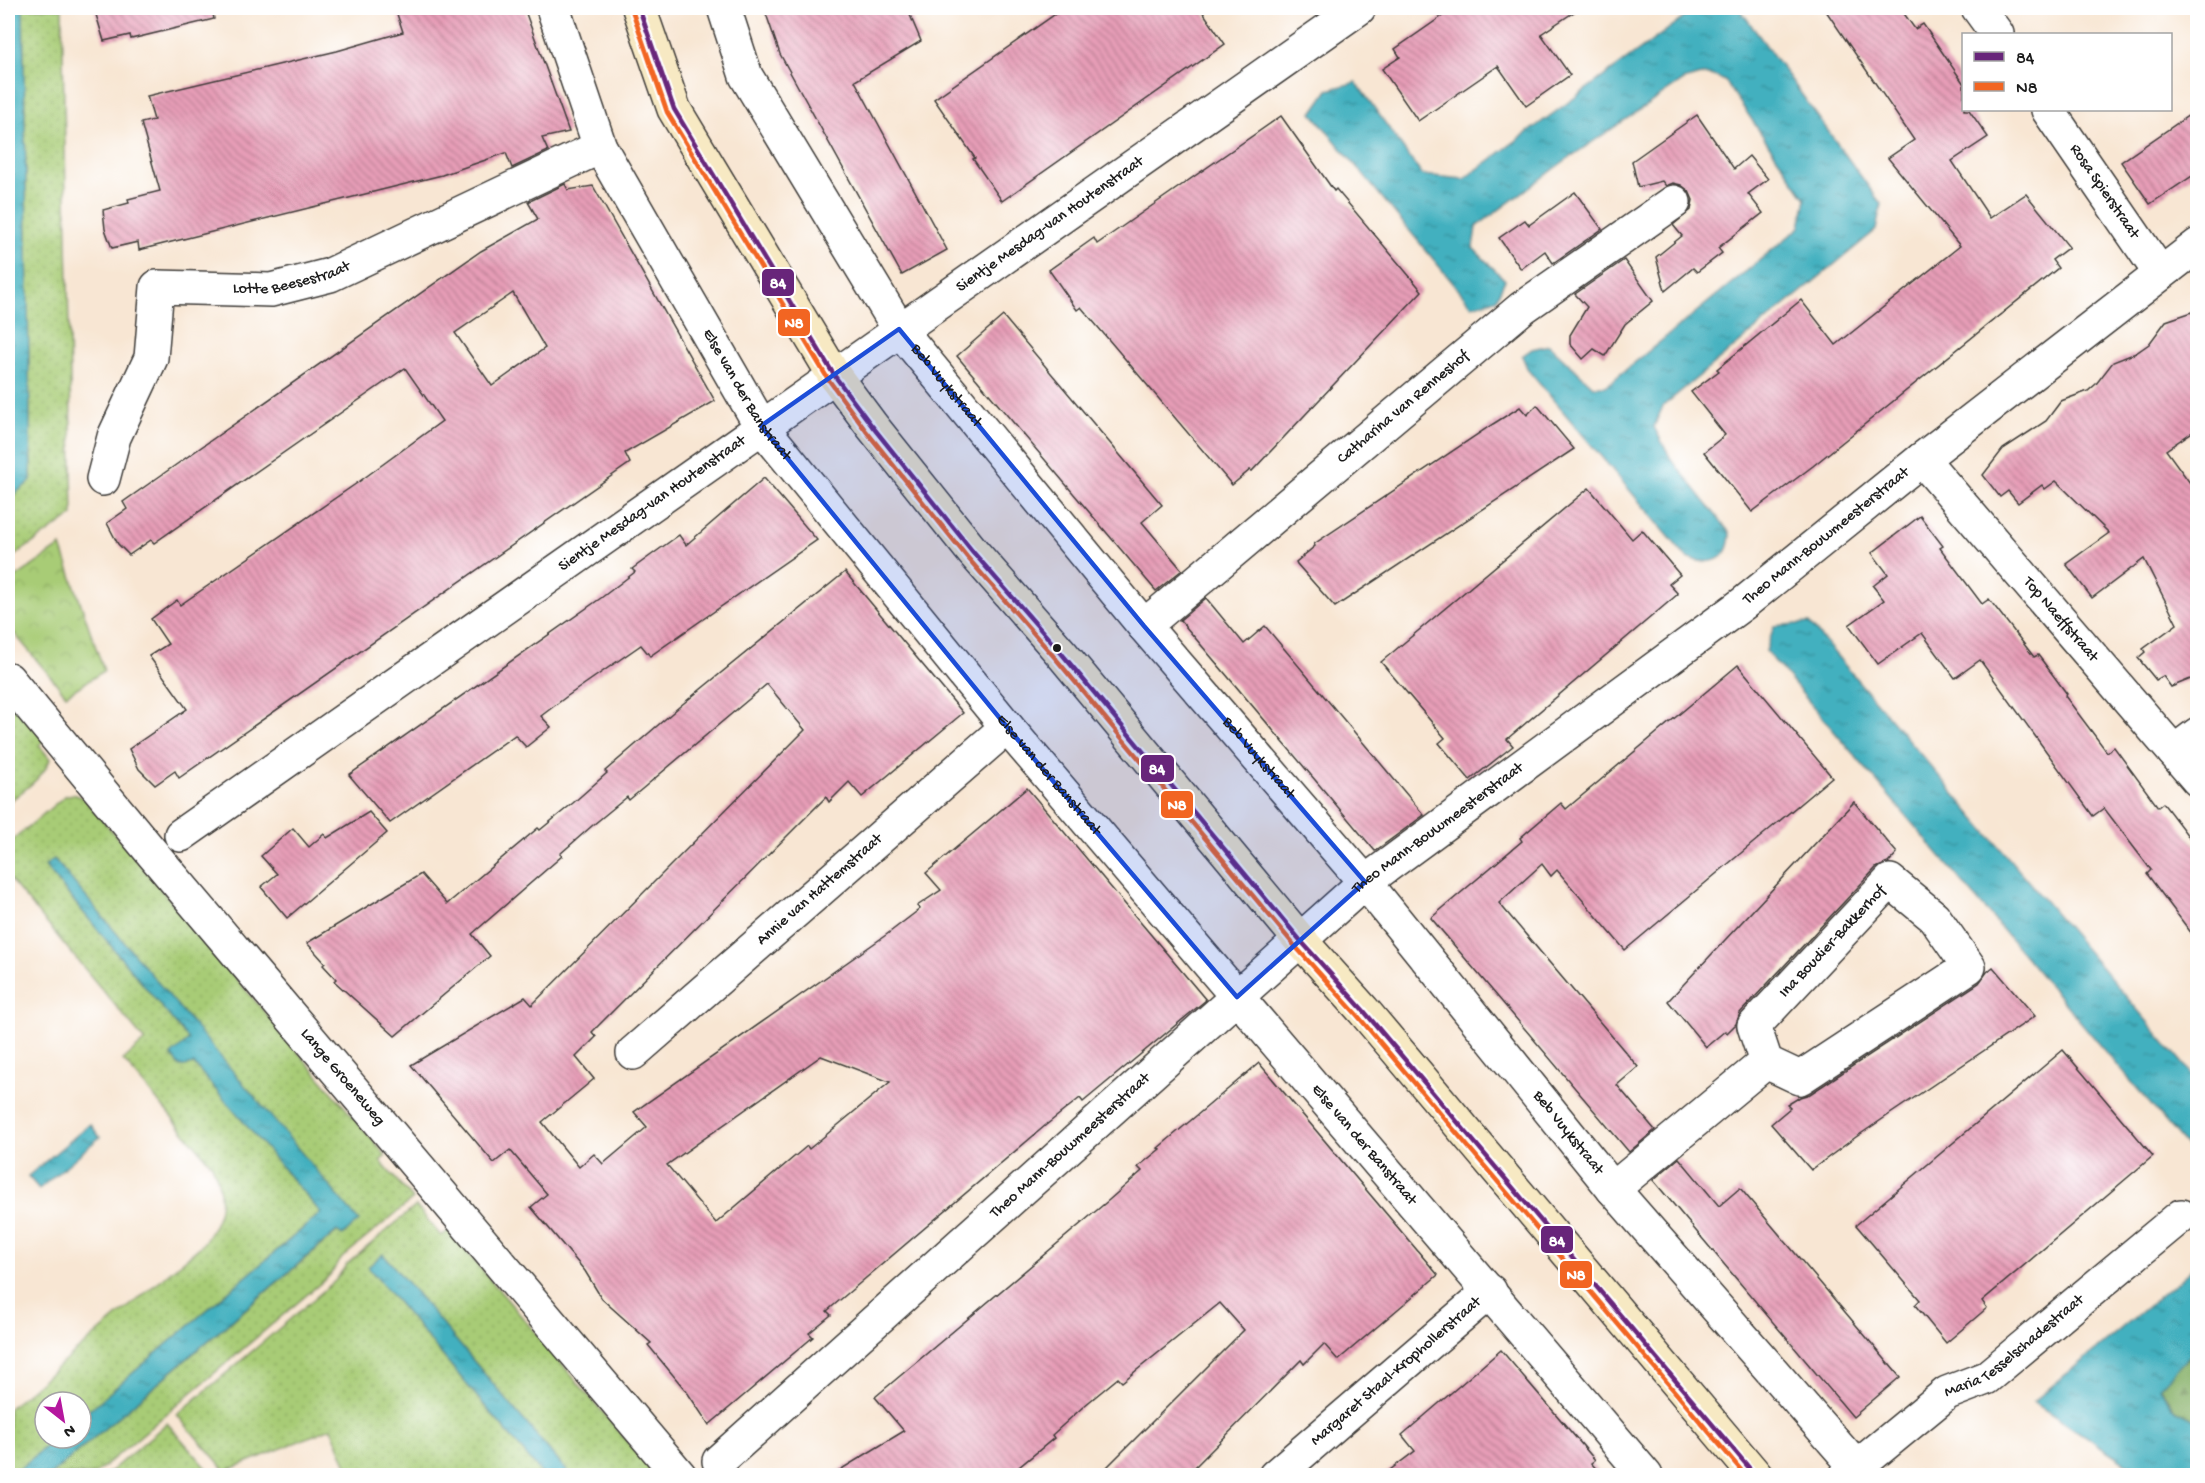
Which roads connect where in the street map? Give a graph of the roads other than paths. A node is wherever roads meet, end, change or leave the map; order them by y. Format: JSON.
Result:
{"nodes":[{"id":1,"x":553,"y":8,"type":"edge"},
{"id":2,"x":639,"y":8,"type":"edge"},
{"id":3,"x":724,"y":8,"type":"edge"},
{"id":4,"x":1359,"y":8,"type":"edge"},
{"id":5,"x":1978,"y":8,"type":"edge"},
{"id":6,"x":1996,"y":33,"type":"edge"},
{"id":7,"x":2049,"y":111,"type":"edge"},
{"id":8,"x":600,"y":147,"type":"junction"},
{"id":9,"x":1674,"y":202,"type":"dead end"},
{"id":10,"x":2198,"y":245,"type":"edge"},
{"id":11,"x":2160,"y":273,"type":"junction"},
{"id":12,"x":899,"y":329,"type":"junction"},
{"id":13,"x":834,"y":375,"type":"junction"},
{"id":14,"x":761,"y":426,"type":"junction"},
{"id":15,"x":1922,"y":459,"type":"junction"},
{"id":16,"x":103,"y":479,"type":"dead end"},
{"id":17,"x":1144,"y":626,"type":"junction"},
{"id":18,"x":8,"y":679,"type":"edge"},
{"id":19,"x":1007,"y":727,"type":"junction"},
{"id":20,"x":2186,"y":743,"type":"edge"},
{"id":21,"x":2198,"y":780,"type":"edge"},
{"id":22,"x":181,"y":835,"type":"dead end"},
{"id":23,"x":1365,"y":882,"type":"junction"},
{"id":24,"x":1300,"y":940,"type":"junction"},
{"id":25,"x":1237,"y":997,"type":"junction"},
{"id":26,"x":633,"y":1053,"type":"dead end"},
{"id":27,"x":1766,"y":1062,"type":"junction"},
{"id":28,"x":1613,"y":1189,"type":"junction"},
{"id":29,"x":2181,"y":1216,"type":"dead end"},
{"id":30,"x":1490,"y":1291,"type":"junction"},
{"id":31,"x":719,"y":1461,"type":"dead end"},
{"id":32,"x":1851,"y":1471,"type":"edge"},
{"id":33,"x":680,"y":1476,"type":"edge"},
{"id":34,"x":1275,"y":1476,"type":"edge"},
{"id":35,"x":1646,"y":1476,"type":"edge"},
{"id":36,"x":1756,"y":1476,"type":"edge"}],
"edges":[{"from":1,"to":8,"type":"street","name":"Else van der Banstraat"},
{"from":2,"to":13,"type":"street"},
{"from":3,"to":12,"type":"street","name":"Beb Vuykstraat"},
{"from":4,"to":12,"type":"street","name":"Sientje Mesdag-van Houtenstraat"},
{"from":5,"to":6,"type":"street"},
{"from":7,"to":11,"type":"street","name":"Rosa Spierstraat"},
{"from":8,"to":14,"type":"street","name":"Else van der Banstraat"},
{"from":8,"to":16,"type":"street","name":"Lotte Beesestraat"},
{"from":9,"to":17,"type":"street","name":"Catharina van Renneshof"},
{"from":10,"to":11,"type":"street","name":"Theo Mann-Bouwmeesterstraat"},
{"from":11,"to":15,"type":"street","name":"Theo Mann-Bouwmeesterstraat"},
{"from":12,"to":13,"type":"street","name":"Sientje Mesdag-van Houtenstraat"},
{"from":12,"to":17,"type":"street","name":"Beb Vuykstraat"},
{"from":13,"to":14,"type":"street","name":"Sientje Mesdag-van Houtenstraat"},
{"from":13,"to":24,"type":"street"},
{"from":14,"to":19,"type":"street","name":"Else van der Banstraat"},
{"from":14,"to":22,"type":"street","name":"Sientje Mesdag-van Houtenstraat"},
{"from":15,"to":20,"type":"street","name":"Top Naeffstraat"},
{"from":15,"to":23,"type":"street","name":"Theo Mann-Bouwmeesterstraat"},
{"from":17,"to":23,"type":"street","name":"Beb Vuykstraat"},
{"from":18,"to":33,"type":"street","name":"Lange Groeneweg"},
{"from":19,"to":25,"type":"street","name":"Else van der Banstraat"},
{"from":19,"to":26,"type":"street","name":"Annie van Hattemstraat"},
{"from":20,"to":21,"type":"street","name":"Top Naeffstraat"},
{"from":23,"to":24,"type":"street","name":"Theo Mann-Bouwmeesterstraat"},
{"from":23,"to":28,"type":"street","name":"Beb Vuykstraat"},
{"from":24,"to":25,"type":"street","name":"Theo Mann-Bouwmeesterstraat"},
{"from":24,"to":36,"type":"street"},
{"from":25,"to":30,"type":"street","name":"Else van der Banstraat"},
{"from":25,"to":31,"type":"street","name":"Theo Mann-Bouwmeesterstraat"},
{"from":27,"to":27,"type":"street","name":"Ina Boudier-Bakkerhof"},
{"from":27,"to":28,"type":"street"},
{"from":28,"to":32,"type":"street","name":"Beb Vuykstraat"},
{"from":29,"to":32,"type":"street","name":"Maria Tesselschadestraat"},
{"from":30,"to":34,"type":"street","name":"Margaret Staal-Krophollerstraat"},
{"from":30,"to":35,"type":"street","name":"Else van der Banstraat"}]}
